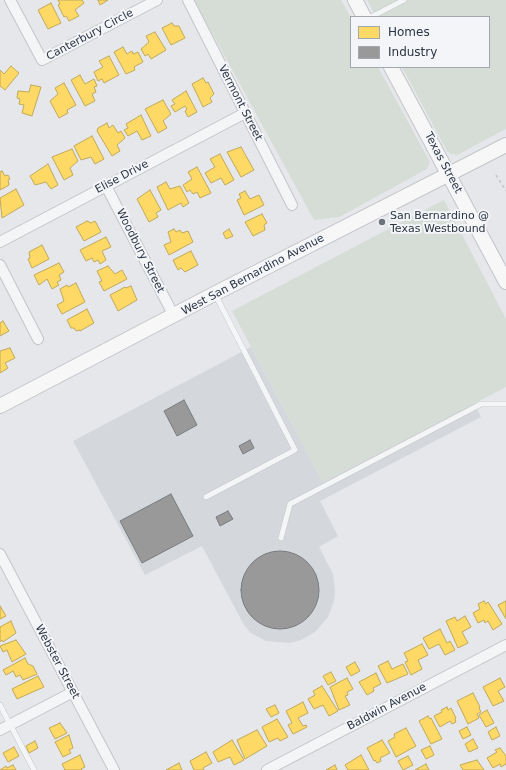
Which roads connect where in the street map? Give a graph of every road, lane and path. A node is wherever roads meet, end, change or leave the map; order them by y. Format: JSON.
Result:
{"nodes":[{"id":1,"x":10,"y":0,"type":"edge"},
{"id":2,"x":157,"y":0,"type":"edge"},
{"id":3,"x":188,"y":0,"type":"edge"},
{"id":4,"x":355,"y":0,"type":"edge"},
{"id":5,"x":404,"y":0,"type":"edge"},
{"id":6,"x":363,"y":16,"type":"edge"},
{"id":7,"x":373,"y":16,"type":"edge"},
{"id":8,"x":392,"y":68,"type":"edge"},
{"id":9,"x":245,"y":113,"type":"junction"},
{"id":10,"x":506,"y":145,"type":"edge"},
{"id":11,"x":450,"y":174,"type":"junction"},
{"id":12,"x":496,"y":174,"type":"dead end"},
{"id":13,"x":106,"y":186,"type":"junction"},
{"id":14,"x":506,"y":191,"type":"edge"},
{"id":15,"x":292,"y":205,"type":"dead end"},
{"id":16,"x":0,"y":242,"type":"edge"},
{"id":17,"x":0,"y":265,"type":"edge"},
{"id":18,"x":506,"y":282,"type":"edge"},
{"id":19,"x":214,"y":294,"type":"junction"},
{"id":20,"x":174,"y":316,"type":"junction"},
{"id":21,"x":38,"y":339,"type":"dead end"},
{"id":22,"x":506,"y":404,"type":"edge"},
{"id":23,"x":0,"y":406,"type":"edge"},
{"id":24,"x":206,"y":497,"type":"dead end"},
{"id":25,"x":281,"y":538,"type":"dead end"},
{"id":26,"x":0,"y":554,"type":"edge"},
{"id":27,"x":506,"y":645,"type":"edge"},
{"id":28,"x":73,"y":692,"type":"junction"},
{"id":29,"x":0,"y":705,"type":"edge"},
{"id":30,"x":11,"y":725,"type":"junction"},
{"id":31,"x":0,"y":730,"type":"edge"},
{"id":32,"x":34,"y":770,"type":"edge"},
{"id":33,"x":114,"y":770,"type":"edge"},
{"id":34,"x":267,"y":770,"type":"edge"}],
"edges":[{"from":1,"to":2,"type":"street","name":"Canterbury Circle"},
{"from":3,"to":9,"type":"street","name":"Vermont Street"},
{"from":4,"to":6,"type":"main road"},
{"from":5,"to":7,"type":"lane"},
{"from":8,"to":11,"type":"main road","name":"Texas Street"},
{"from":9,"to":13,"type":"street","name":"Elise Drive"},
{"from":9,"to":15,"type":"street","name":"Vermont Street"},
{"from":10,"to":11,"type":"main road","name":"West San Bernardino Avenue"},
{"from":11,"to":18,"type":"main road","name":"Texas Street"},
{"from":11,"to":19,"type":"main road","name":"West San Bernardino Avenue"},
{"from":12,"to":14,"type":"path"},
{"from":13,"to":16,"type":"street","name":"Elise Drive"},
{"from":13,"to":20,"type":"street","name":"Woodbury Street"},
{"from":17,"to":21,"type":"street"},
{"from":19,"to":20,"type":"main road","name":"West San Bernardino Avenue"},
{"from":19,"to":24,"type":"lane"},
{"from":20,"to":23,"type":"main road","name":"West San Bernardino Avenue"},
{"from":22,"to":25,"type":"lane"},
{"from":26,"to":28,"type":"street","name":"Webster Street"},
{"from":27,"to":34,"type":"street","name":"Baldwin Avenue"},
{"from":28,"to":30,"type":"street"},
{"from":28,"to":33,"type":"street","name":"Webster Street"},
{"from":29,"to":30,"type":"lane"},
{"from":30,"to":31,"type":"street"},
{"from":30,"to":32,"type":"lane"}]}
